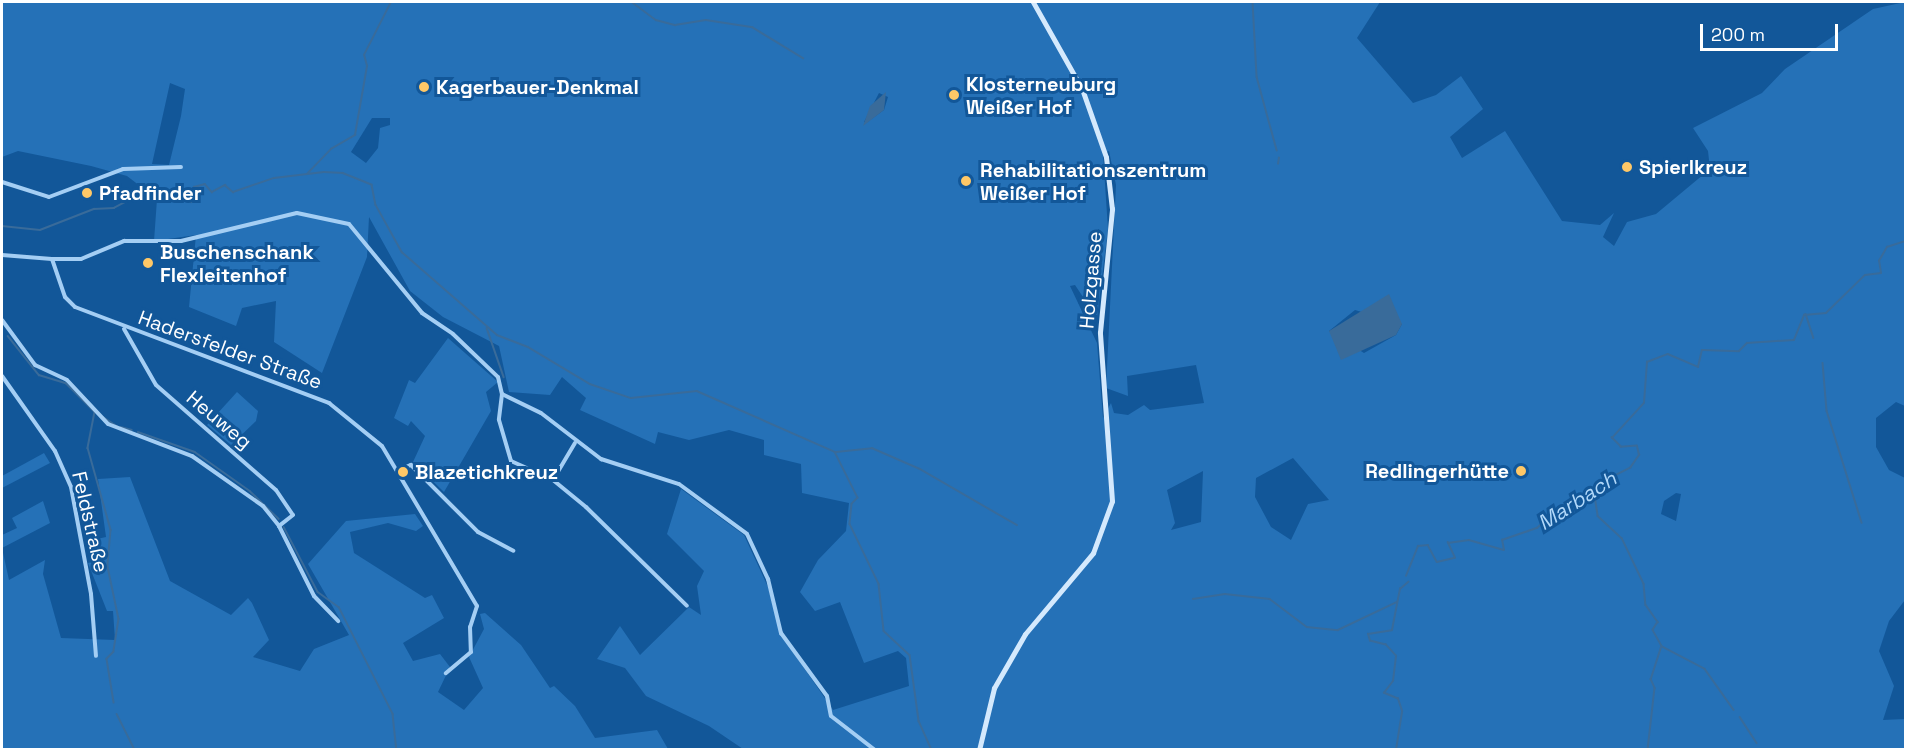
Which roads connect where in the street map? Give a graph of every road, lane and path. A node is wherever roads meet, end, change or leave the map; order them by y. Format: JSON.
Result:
{"nodes":[{"id":1,"x":1033,"y":2,"type":"edge"},
{"id":2,"x":181,"y":166,"type":"dead end"},
{"id":3,"x":2,"y":182,"type":"edge"},
{"id":4,"x":2,"y":255,"type":"edge"},
{"id":5,"x":52,"y":259,"type":"junction"},
{"id":6,"x":2,"y":320,"type":"edge"},
{"id":7,"x":124,"y":328,"type":"junction"},
{"id":8,"x":2,"y":376,"type":"edge"},
{"id":9,"x":502,"y":394,"type":"junction"},
{"id":10,"x":575,"y":443,"type":"junction"},
{"id":11,"x":399,"y":470,"type":"junction"},
{"id":12,"x":553,"y":480,"type":"junction"},
{"id":13,"x":279,"y":526,"type":"junction"},
{"id":14,"x":513,"y":551,"type":"dead end"},
{"id":15,"x":687,"y":606,"type":"dead end"},
{"id":16,"x":338,"y":621,"type":"dead end"},
{"id":17,"x":96,"y":656,"type":"dead end"},
{"id":18,"x":446,"y":673,"type":"dead end"},
{"id":19,"x":875,"y":750,"type":"edge"},
{"id":20,"x":979,"y":750,"type":"edge"}],
"edges":[{"from":1,"to":20,"type":"street","name":"Holzgasse"},
{"from":2,"to":3,"type":"street"},
{"from":4,"to":5,"type":"street"},
{"from":5,"to":7,"type":"street","name":"Hadersfelder Straße"},
{"from":5,"to":9,"type":"street"},
{"from":6,"to":13,"type":"street"},
{"from":7,"to":11,"type":"street","name":"Hadersfelder Straße"},
{"from":7,"to":13,"type":"street","name":"Heuweg"},
{"from":8,"to":17,"type":"street","name":"Feldstraße"},
{"from":9,"to":10,"type":"street"},
{"from":9,"to":12,"type":"street"},
{"from":10,"to":12,"type":"street"},
{"from":10,"to":19,"type":"street"},
{"from":11,"to":14,"type":"street"},
{"from":11,"to":18,"type":"street","name":"Hadersfelder Straße"},
{"from":12,"to":15,"type":"street"},
{"from":13,"to":16,"type":"street"}]}
